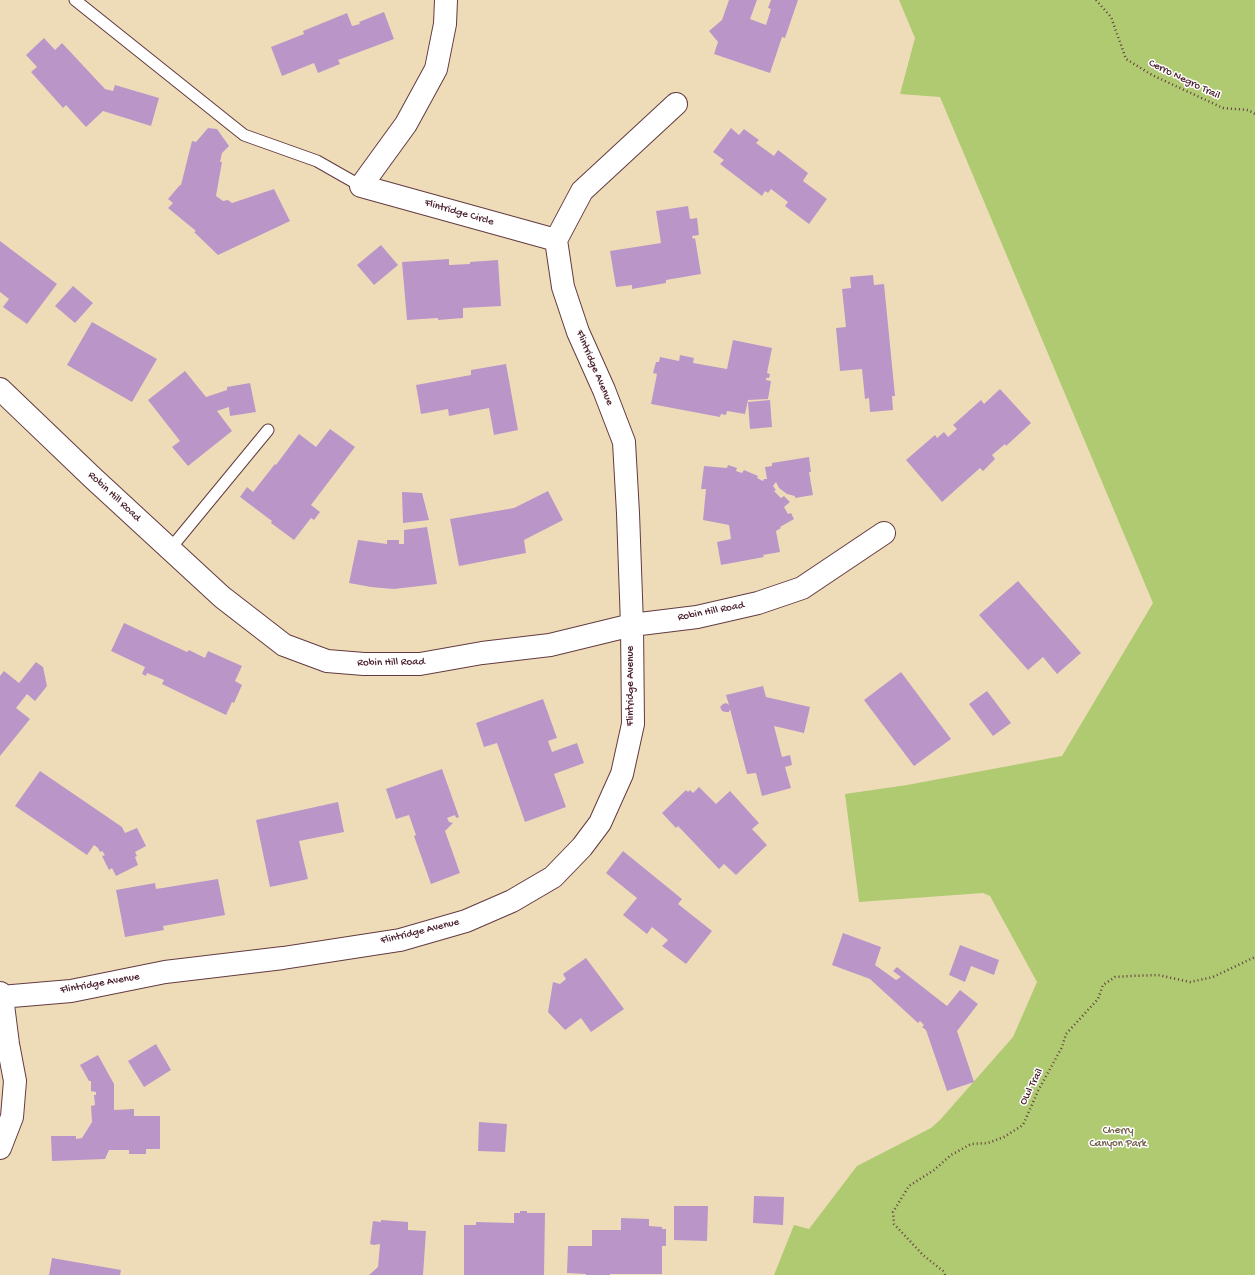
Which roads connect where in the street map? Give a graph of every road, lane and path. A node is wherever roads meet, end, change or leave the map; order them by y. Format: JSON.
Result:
{"nodes":[{"id":1,"x":75,"y":0,"type":"edge"},
{"id":2,"x":446,"y":0,"type":"edge"},
{"id":3,"x":1096,"y":0,"type":"edge"},
{"id":4,"x":676,"y":104,"type":"dead end"},
{"id":5,"x":1255,"y":114,"type":"edge"},
{"id":6,"x":361,"y":186,"type":"junction"},
{"id":7,"x":556,"y":240,"type":"junction"},
{"id":8,"x":0,"y":389,"type":"edge"},
{"id":9,"x":268,"y":430,"type":"dead end"},
{"id":10,"x":884,"y":533,"type":"dead end"},
{"id":11,"x":170,"y":549,"type":"junction"},
{"id":12,"x":632,"y":625,"type":"junction"},
{"id":13,"x":1255,"y":957,"type":"edge"},
{"id":14,"x":1,"y":996,"type":"edge"},
{"id":15,"x":0,"y":1148,"type":"edge"},
{"id":16,"x":945,"y":1275,"type":"edge"}],
"edges":[{"from":1,"to":6,"type":"lane"},
{"from":2,"to":6,"type":"street"},
{"from":3,"to":5,"type":"path","name":"Cerro Negro Trail"},
{"from":4,"to":7,"type":"street"},
{"from":6,"to":7,"type":"street","name":"Flintridge Circle"},
{"from":7,"to":12,"type":"street","name":"Flintridge Avenue"},
{"from":8,"to":11,"type":"street","name":"Robin Hill Road"},
{"from":9,"to":11,"type":"lane"},
{"from":10,"to":12,"type":"street","name":"Robin Hill Road"},
{"from":11,"to":12,"type":"street","name":"Robin Hill Road"},
{"from":12,"to":14,"type":"street","name":"Flintridge Avenue"},
{"from":13,"to":16,"type":"path","name":"Owl Trail"},
{"from":14,"to":15,"type":"street"}]}
